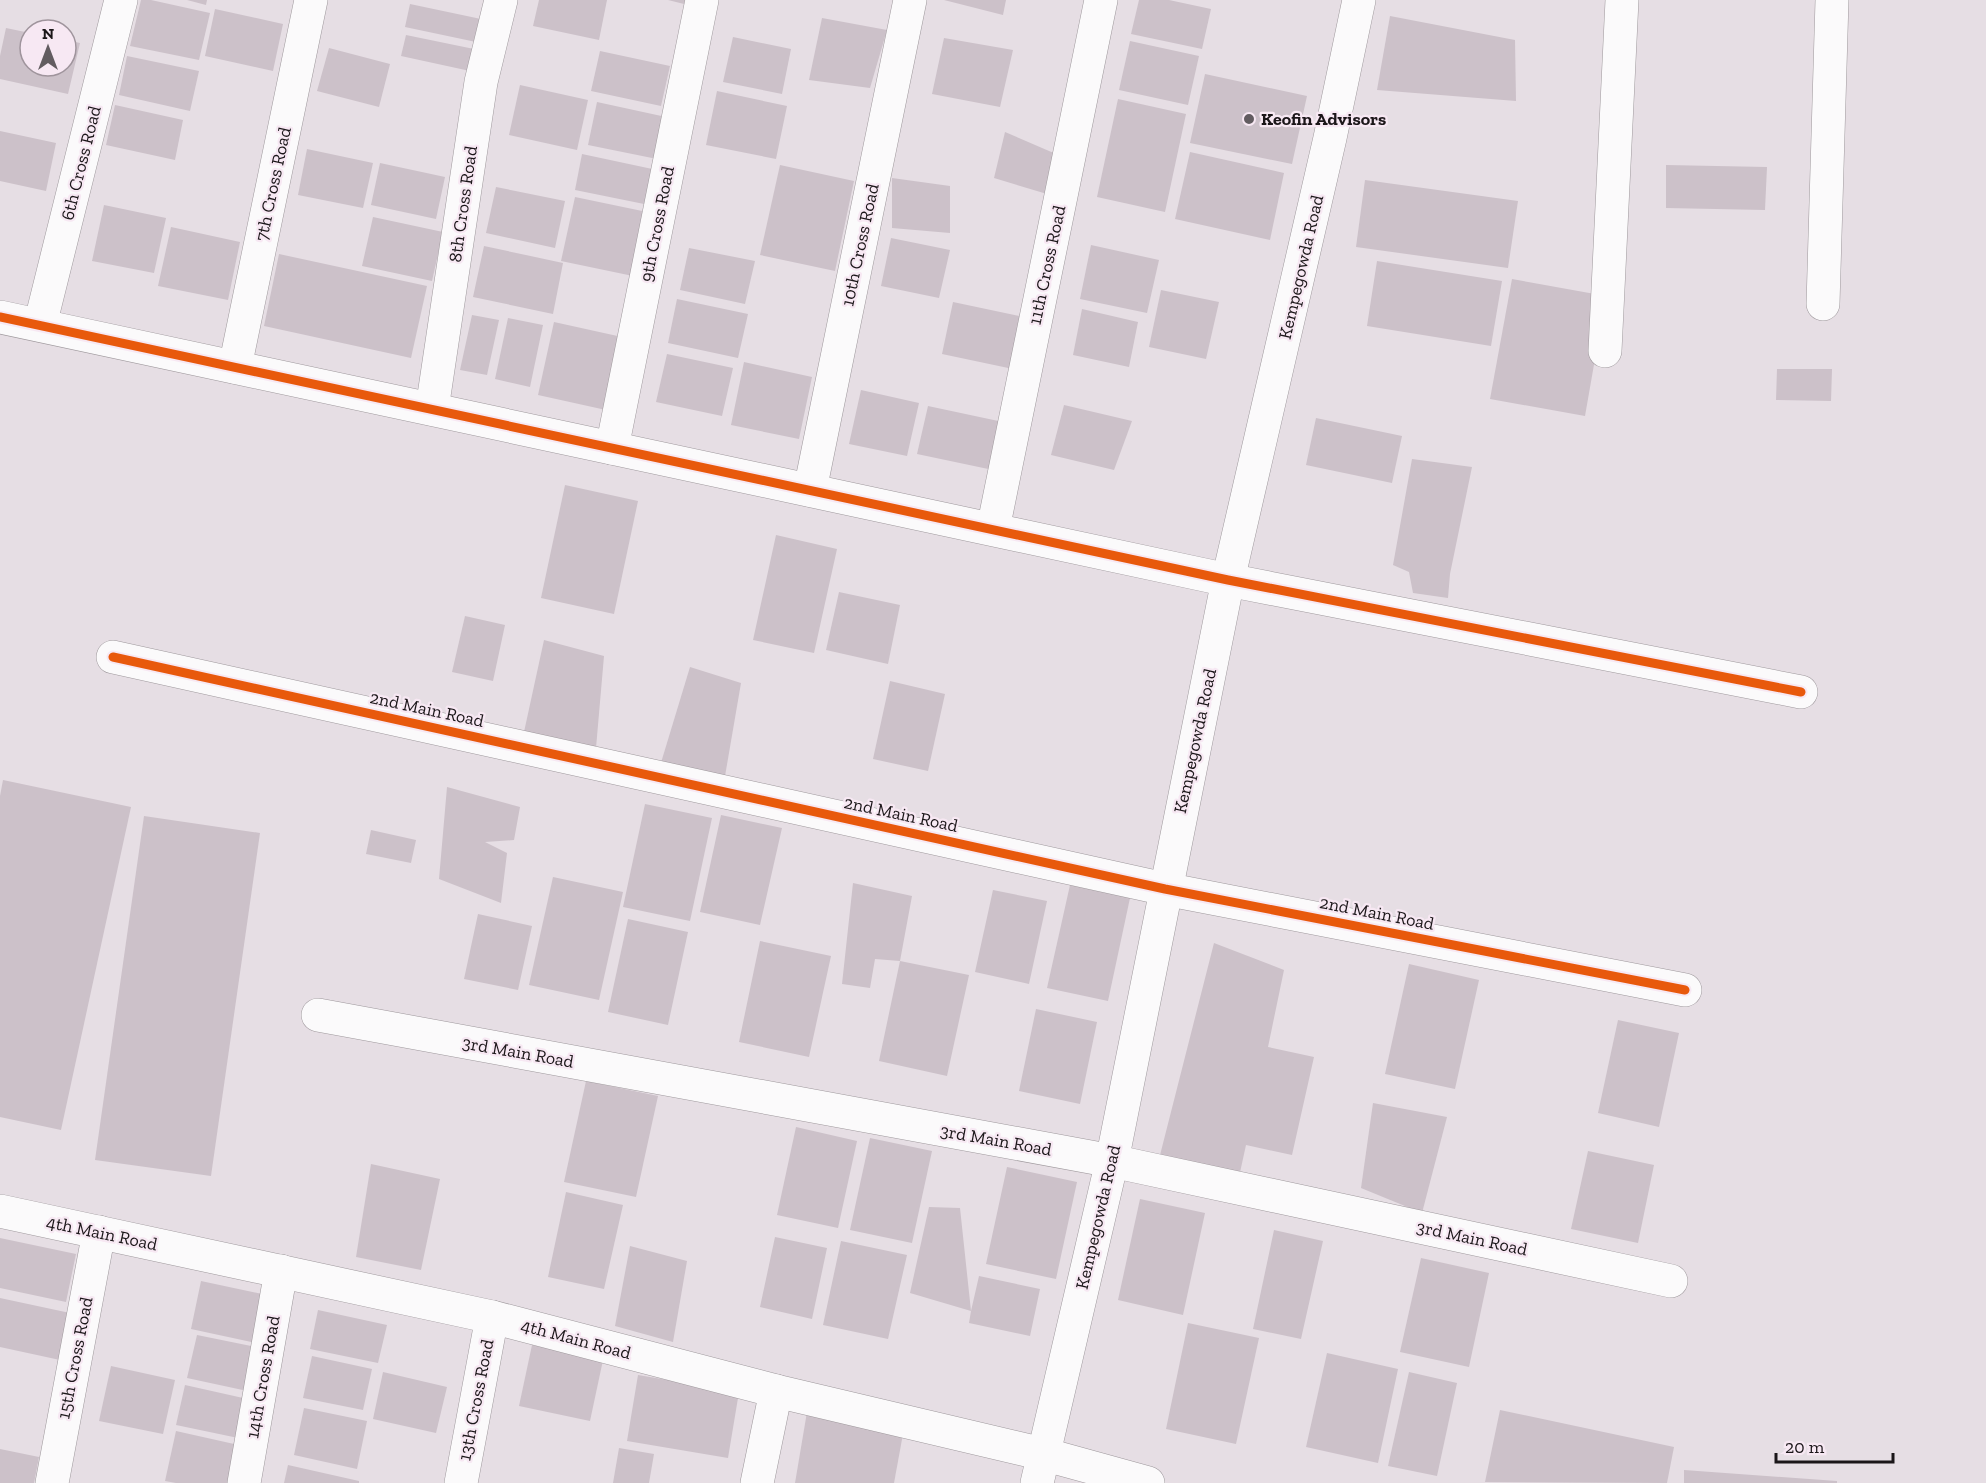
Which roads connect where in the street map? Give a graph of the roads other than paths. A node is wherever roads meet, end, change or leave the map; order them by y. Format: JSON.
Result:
{"nodes":[{"id":1,"x":121,"y":0,"type":"edge"},
{"id":2,"x":311,"y":0,"type":"edge"},
{"id":3,"x":501,"y":0,"type":"edge"},
{"id":4,"x":702,"y":0,"type":"edge"},
{"id":5,"x":910,"y":0,"type":"edge"},
{"id":6,"x":1101,"y":0,"type":"edge"},
{"id":7,"x":1359,"y":0,"type":"edge"},
{"id":8,"x":1622,"y":0,"type":"edge"},
{"id":9,"x":1832,"y":0,"type":"edge"},
{"id":10,"x":1823,"y":304,"type":"dead end"},
{"id":11,"x":0,"y":317,"type":"edge"},
{"id":12,"x":40,"y":326,"type":"junction"},
{"id":13,"x":1605,"y":351,"type":"dead end"},
{"id":14,"x":235,"y":367,"type":"junction"},
{"id":15,"x":432,"y":409,"type":"junction"},
{"id":16,"x":612,"y":448,"type":"junction"},
{"id":17,"x":810,"y":490,"type":"junction"},
{"id":18,"x":993,"y":530,"type":"junction"},
{"id":19,"x":1228,"y":580,"type":"junction"},
{"id":20,"x":113,"y":657,"type":"dead end"},
{"id":21,"x":1801,"y":692,"type":"dead end"},
{"id":22,"x":1165,"y":889,"type":"junction"},
{"id":23,"x":1685,"y":990,"type":"dead end"},
{"id":24,"x":318,"y":1015,"type":"dead end"},
{"id":25,"x":1112,"y":1161,"type":"junction"},
{"id":26,"x":0,"y":1211,"type":"edge"},
{"id":27,"x":99,"y":1232,"type":"junction"},
{"id":28,"x":281,"y":1271,"type":"junction"},
{"id":29,"x":1671,"y":1281,"type":"dead end"},
{"id":30,"x":492,"y":1317,"type":"junction"},
{"id":31,"x":776,"y":1391,"type":"junction"},
{"id":32,"x":1040,"y":1469,"type":"edge"},
{"id":33,"x":52,"y":1483,"type":"edge"},
{"id":34,"x":244,"y":1483,"type":"edge"},
{"id":35,"x":461,"y":1483,"type":"edge"},
{"id":36,"x":757,"y":1483,"type":"edge"},
{"id":37,"x":1148,"y":1483,"type":"edge"}],
"edges":[{"from":1,"to":12,"type":"street","name":"6th Cross Road"},
{"from":2,"to":14,"type":"street","name":"7th Cross Road"},
{"from":3,"to":15,"type":"street","name":"8th Cross Road"},
{"from":4,"to":16,"type":"street","name":"9th Cross Road"},
{"from":5,"to":17,"type":"street","name":"10th Cross Road"},
{"from":6,"to":18,"type":"street","name":"11th Cross Road"},
{"from":7,"to":19,"type":"street","name":"Kempegowda Road"},
{"from":8,"to":13,"type":"street"},
{"from":9,"to":10,"type":"street"},
{"from":11,"to":12,"type":"street"},
{"from":12,"to":14,"type":"street"},
{"from":14,"to":15,"type":"street"},
{"from":15,"to":16,"type":"street"},
{"from":16,"to":17,"type":"street"},
{"from":17,"to":18,"type":"street"},
{"from":18,"to":19,"type":"street"},
{"from":19,"to":21,"type":"street"},
{"from":19,"to":22,"type":"street","name":"Kempegowda Road"},
{"from":20,"to":22,"type":"street","name":"2nd Main Road"},
{"from":22,"to":23,"type":"street","name":"2nd Main Road"},
{"from":22,"to":25,"type":"street","name":"Kempegowda Road"},
{"from":24,"to":25,"type":"street","name":"3rd Main Road"},
{"from":25,"to":29,"type":"street","name":"3rd Main Road"},
{"from":25,"to":32,"type":"street","name":"Kempegowda Road"},
{"from":26,"to":27,"type":"street","name":"4th Main Road"},
{"from":27,"to":28,"type":"street","name":"4th Main Road"},
{"from":27,"to":33,"type":"street","name":"15th Cross Road"},
{"from":28,"to":30,"type":"street","name":"4th Main Road"},
{"from":28,"to":34,"type":"street","name":"14th Cross Road"},
{"from":30,"to":31,"type":"street","name":"4th Main Road"},
{"from":30,"to":35,"type":"street","name":"13th Cross Road"},
{"from":31,"to":32,"type":"street","name":"4th Main Road"},
{"from":31,"to":36,"type":"street"},
{"from":32,"to":37,"type":"street","name":"4th Main Road"}]}
